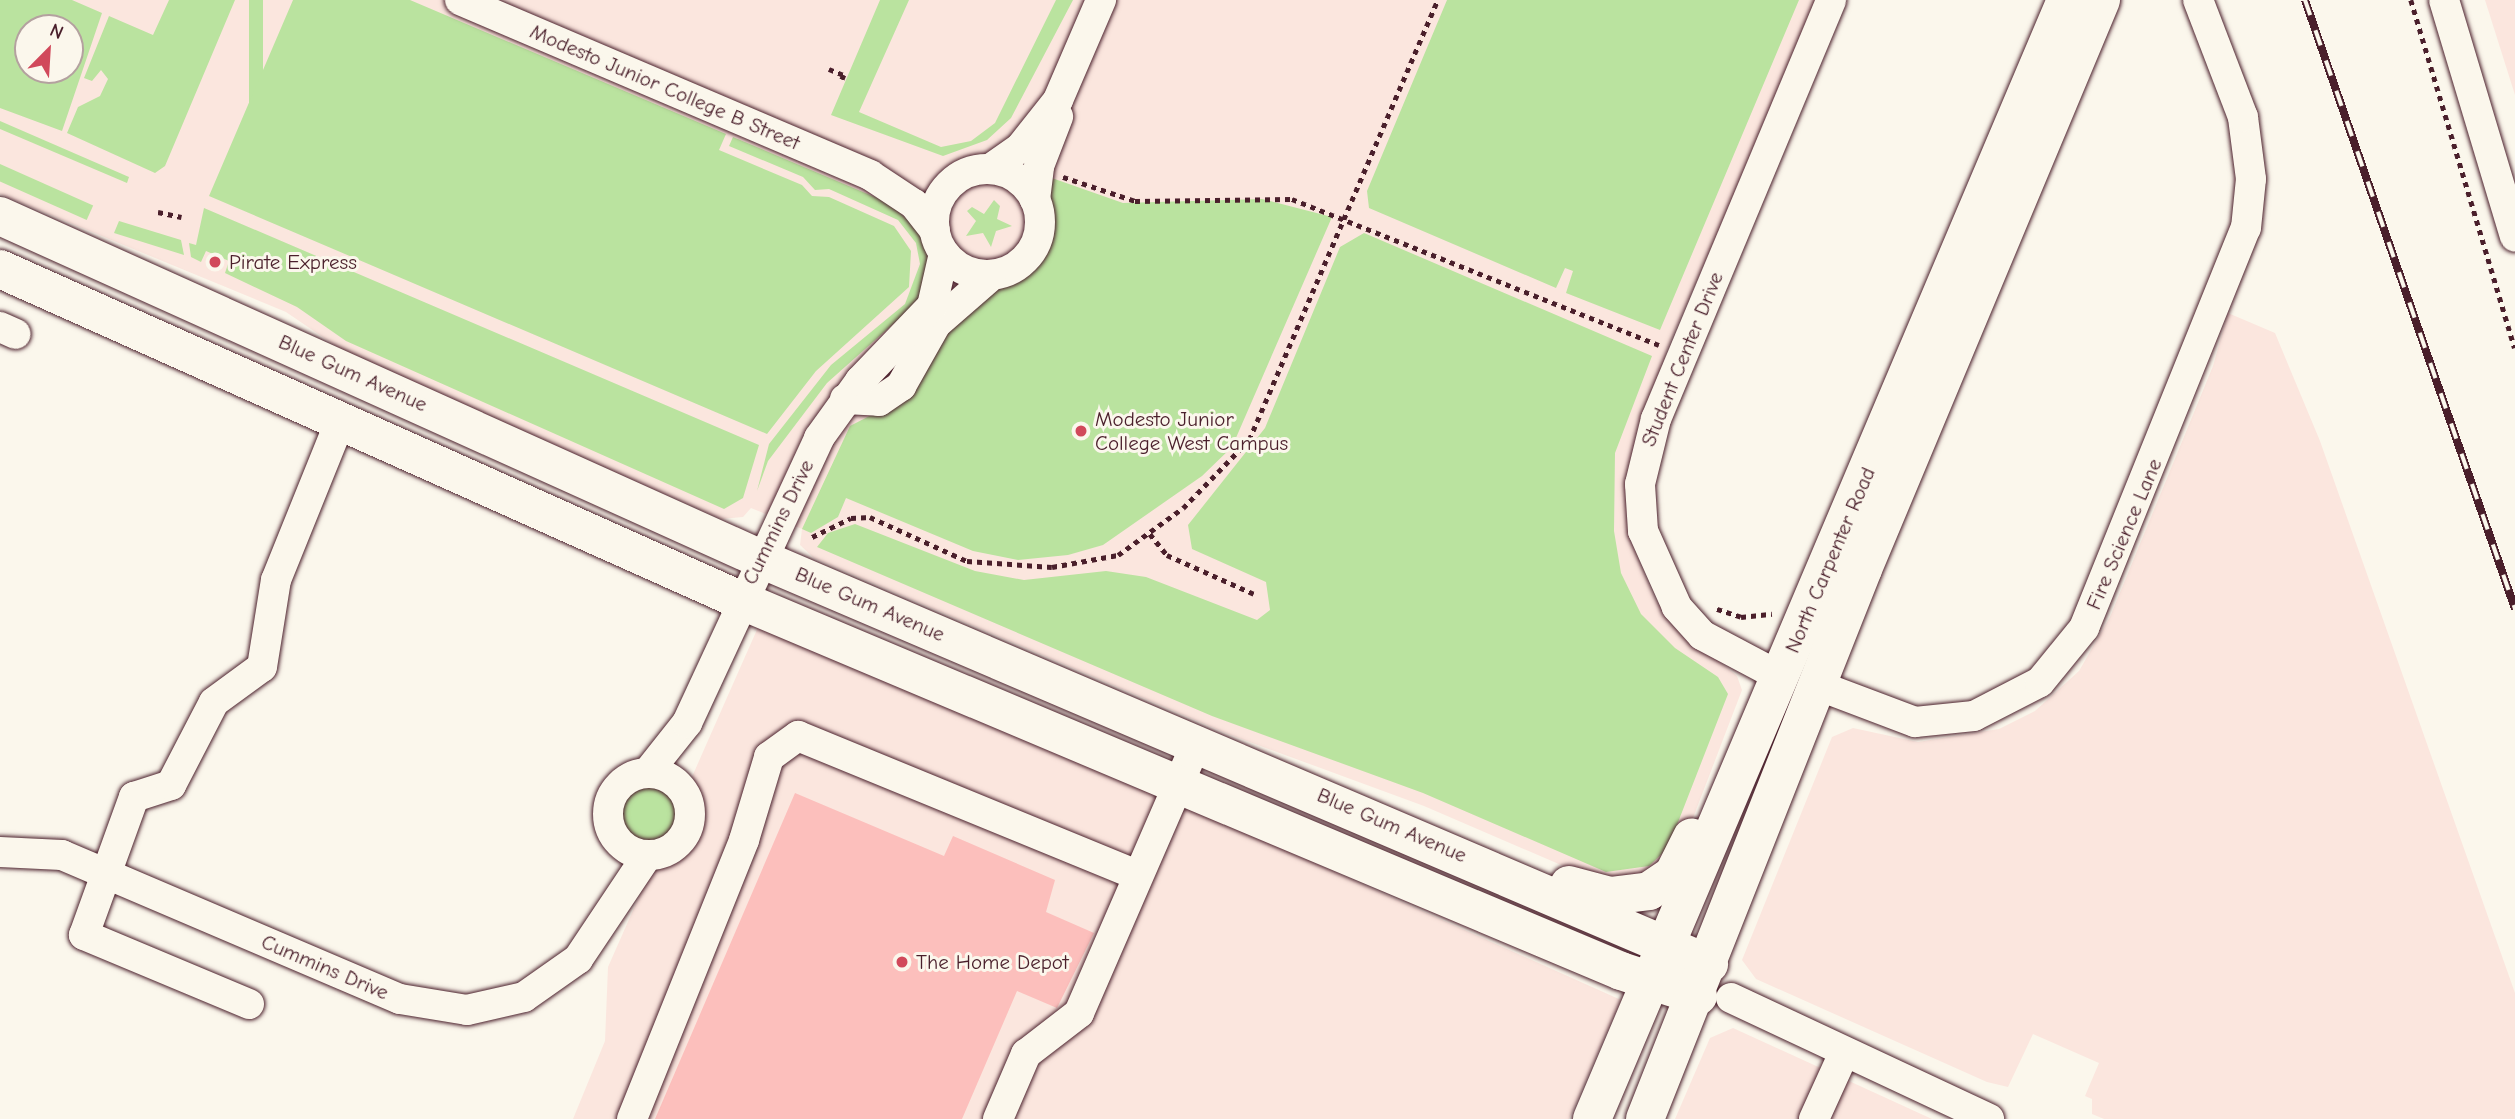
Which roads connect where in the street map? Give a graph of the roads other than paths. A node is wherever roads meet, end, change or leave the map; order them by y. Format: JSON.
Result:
{"nodes":[{"id":1,"x":460,"y":0,"type":"edge"},
{"id":2,"x":1101,"y":0,"type":"edge"},
{"id":3,"x":1831,"y":0,"type":"edge"},
{"id":4,"x":2066,"y":0,"type":"edge"},
{"id":5,"x":2101,"y":0,"type":"edge"},
{"id":6,"x":2198,"y":0,"type":"edge"},
{"id":7,"x":2444,"y":0,"type":"edge"},
{"id":8,"x":1058,"y":100,"type":"junction"},
{"id":9,"x":990,"y":169,"type":"junction"},
{"id":10,"x":870,"y":175,"type":"junction"},
{"id":11,"x":954,"y":181,"type":"junction"},
{"id":12,"x":1035,"y":200,"type":"junction"},
{"id":13,"x":0,"y":216,"type":"edge"},
{"id":14,"x":2513,"y":225,"type":"edge"},
{"id":15,"x":939,"y":242,"type":"junction"},
{"id":16,"x":0,"y":269,"type":"edge"},
{"id":17,"x":990,"y":275,"type":"junction"},
{"id":18,"x":935,"y":326,"type":"junction"},
{"id":19,"x":902,"y":344,"type":"junction"},
{"id":20,"x":845,"y":399,"type":"junction"},
{"id":21,"x":339,"y":424,"type":"junction"},
{"id":22,"x":761,"y":559,"type":"junction"},
{"id":23,"x":740,"y":600,"type":"junction"},
{"id":24,"x":1779,"y":676,"type":"junction"},
{"id":25,"x":1817,"y":685,"type":"junction"},
{"id":26,"x":687,"y":723,"type":"junction"},
{"id":27,"x":1197,"y":741,"type":"junction"},
{"id":28,"x":648,"y":772,"type":"junction"},
{"id":29,"x":679,"y":786,"type":"junction"},
{"id":30,"x":1174,"y":786,"type":"junction"},
{"id":31,"x":1393,"y":825,"type":"junction"},
{"id":32,"x":634,"y":851,"type":"junction"},
{"id":33,"x":0,"y":852,"type":"edge"},
{"id":34,"x":106,"y":872,"type":"junction"},
{"id":35,"x":1138,"y":875,"type":"junction"},
{"id":36,"x":1668,"y":946,"type":"junction"},
{"id":37,"x":1650,"y":982,"type":"junction"},
{"id":38,"x":1713,"y":986,"type":"junction"},
{"id":39,"x":249,"y":1004,"type":"dead end"},
{"id":40,"x":1844,"y":1053,"type":"junction"},
{"id":41,"x":632,"y":1119,"type":"edge"},
{"id":42,"x":998,"y":1119,"type":"edge"},
{"id":43,"x":1592,"y":1119,"type":"edge"},
{"id":44,"x":1645,"y":1119,"type":"edge"},
{"id":45,"x":1814,"y":1119,"type":"edge"},
{"id":46,"x":1989,"y":1119,"type":"edge"}],
"edges":[{"from":1,"to":10,"type":"street","name":"Modesto Junior College B Street"},
{"from":2,"to":8,"type":"street"},
{"from":3,"to":24,"type":"street","name":"Student Center Drive"},
{"from":4,"to":24,"type":"main road","name":"North Carpenter Road"},
{"from":5,"to":25,"type":"main road","name":"North Carpenter Road"},
{"from":6,"to":25,"type":"street","name":"Fire Science Lane"},
{"from":7,"to":14,"type":"street"},
{"from":8,"to":9,"type":"street"},
{"from":8,"to":12,"type":"street"},
{"from":9,"to":11,"type":"street"},
{"from":9,"to":12,"type":"street"},
{"from":10,"to":11,"type":"street","name":"Modesto Junior College B Street"},
{"from":10,"to":15,"type":"street","name":"Modesto Junior College B Street"},
{"from":11,"to":15,"type":"street"},
{"from":12,"to":17,"type":"street"},
{"from":13,"to":22,"type":"main road","name":"Blue Gum Avenue"},
{"from":15,"to":17,"type":"street"},
{"from":15,"to":19,"type":"street","name":"Cummins Drive"},
{"from":16,"to":21,"type":"main road","name":"Blue Gum Avenue"},
{"from":17,"to":18,"type":"street","name":"Cummins Drive"},
{"from":18,"to":19,"type":"street","name":"Cummins Drive"},
{"from":18,"to":20,"type":"street"},
{"from":19,"to":20,"type":"street","name":"Cummins Drive"},
{"from":20,"to":22,"type":"street","name":"Cummins Drive"},
{"from":21,"to":23,"type":"main road","name":"Blue Gum Avenue"},
{"from":21,"to":34,"type":"street"},
{"from":22,"to":23,"type":"street","name":"Cummins Drive"},
{"from":22,"to":27,"type":"main road","name":"Blue Gum Avenue"},
{"from":23,"to":26,"type":"street","name":"Cummins Drive"},
{"from":23,"to":30,"type":"main road","name":"Blue Gum Avenue"},
{"from":24,"to":31,"type":"main road"},
{"from":24,"to":36,"type":"main road","name":"North Carpenter Road"},
{"from":25,"to":38,"type":"main road","name":"North Carpenter Road"},
{"from":26,"to":28,"type":"street","name":"Cummins Drive"},
{"from":26,"to":29,"type":"street","name":"Cummins Drive"},
{"from":27,"to":30,"type":"street"},
{"from":27,"to":31,"type":"main road","name":"Blue Gum Avenue"},
{"from":28,"to":29,"type":"street"},
{"from":28,"to":32,"type":"street","name":"Cummins Drive"},
{"from":29,"to":32,"type":"street","name":"Cummins Drive"},
{"from":30,"to":35,"type":"street"},
{"from":30,"to":37,"type":"main road","name":"Blue Gum Avenue"},
{"from":31,"to":36,"type":"main road","name":"Blue Gum Avenue"},
{"from":32,"to":34,"type":"street","name":"Cummins Drive"},
{"from":33,"to":34,"type":"street","name":"Cummins Drive"},
{"from":34,"to":39,"type":"street"},
{"from":35,"to":41,"type":"street"},
{"from":35,"to":42,"type":"street"},
{"from":36,"to":37,"type":"main road","name":"North Carpenter Road"},
{"from":36,"to":38,"type":"main road","name":"Blue Gum Avenue"},
{"from":37,"to":38,"type":"main road","name":"Blue Gum Avenue"},
{"from":37,"to":43,"type":"main road","name":"North Carpenter Road"},
{"from":38,"to":40,"type":"street","name":"Blue Gum Avenue"},
{"from":38,"to":44,"type":"main road","name":"North Carpenter Road"},
{"from":40,"to":45,"type":"street"},
{"from":40,"to":46,"type":"street","name":"Blue Gum Avenue"}]}
